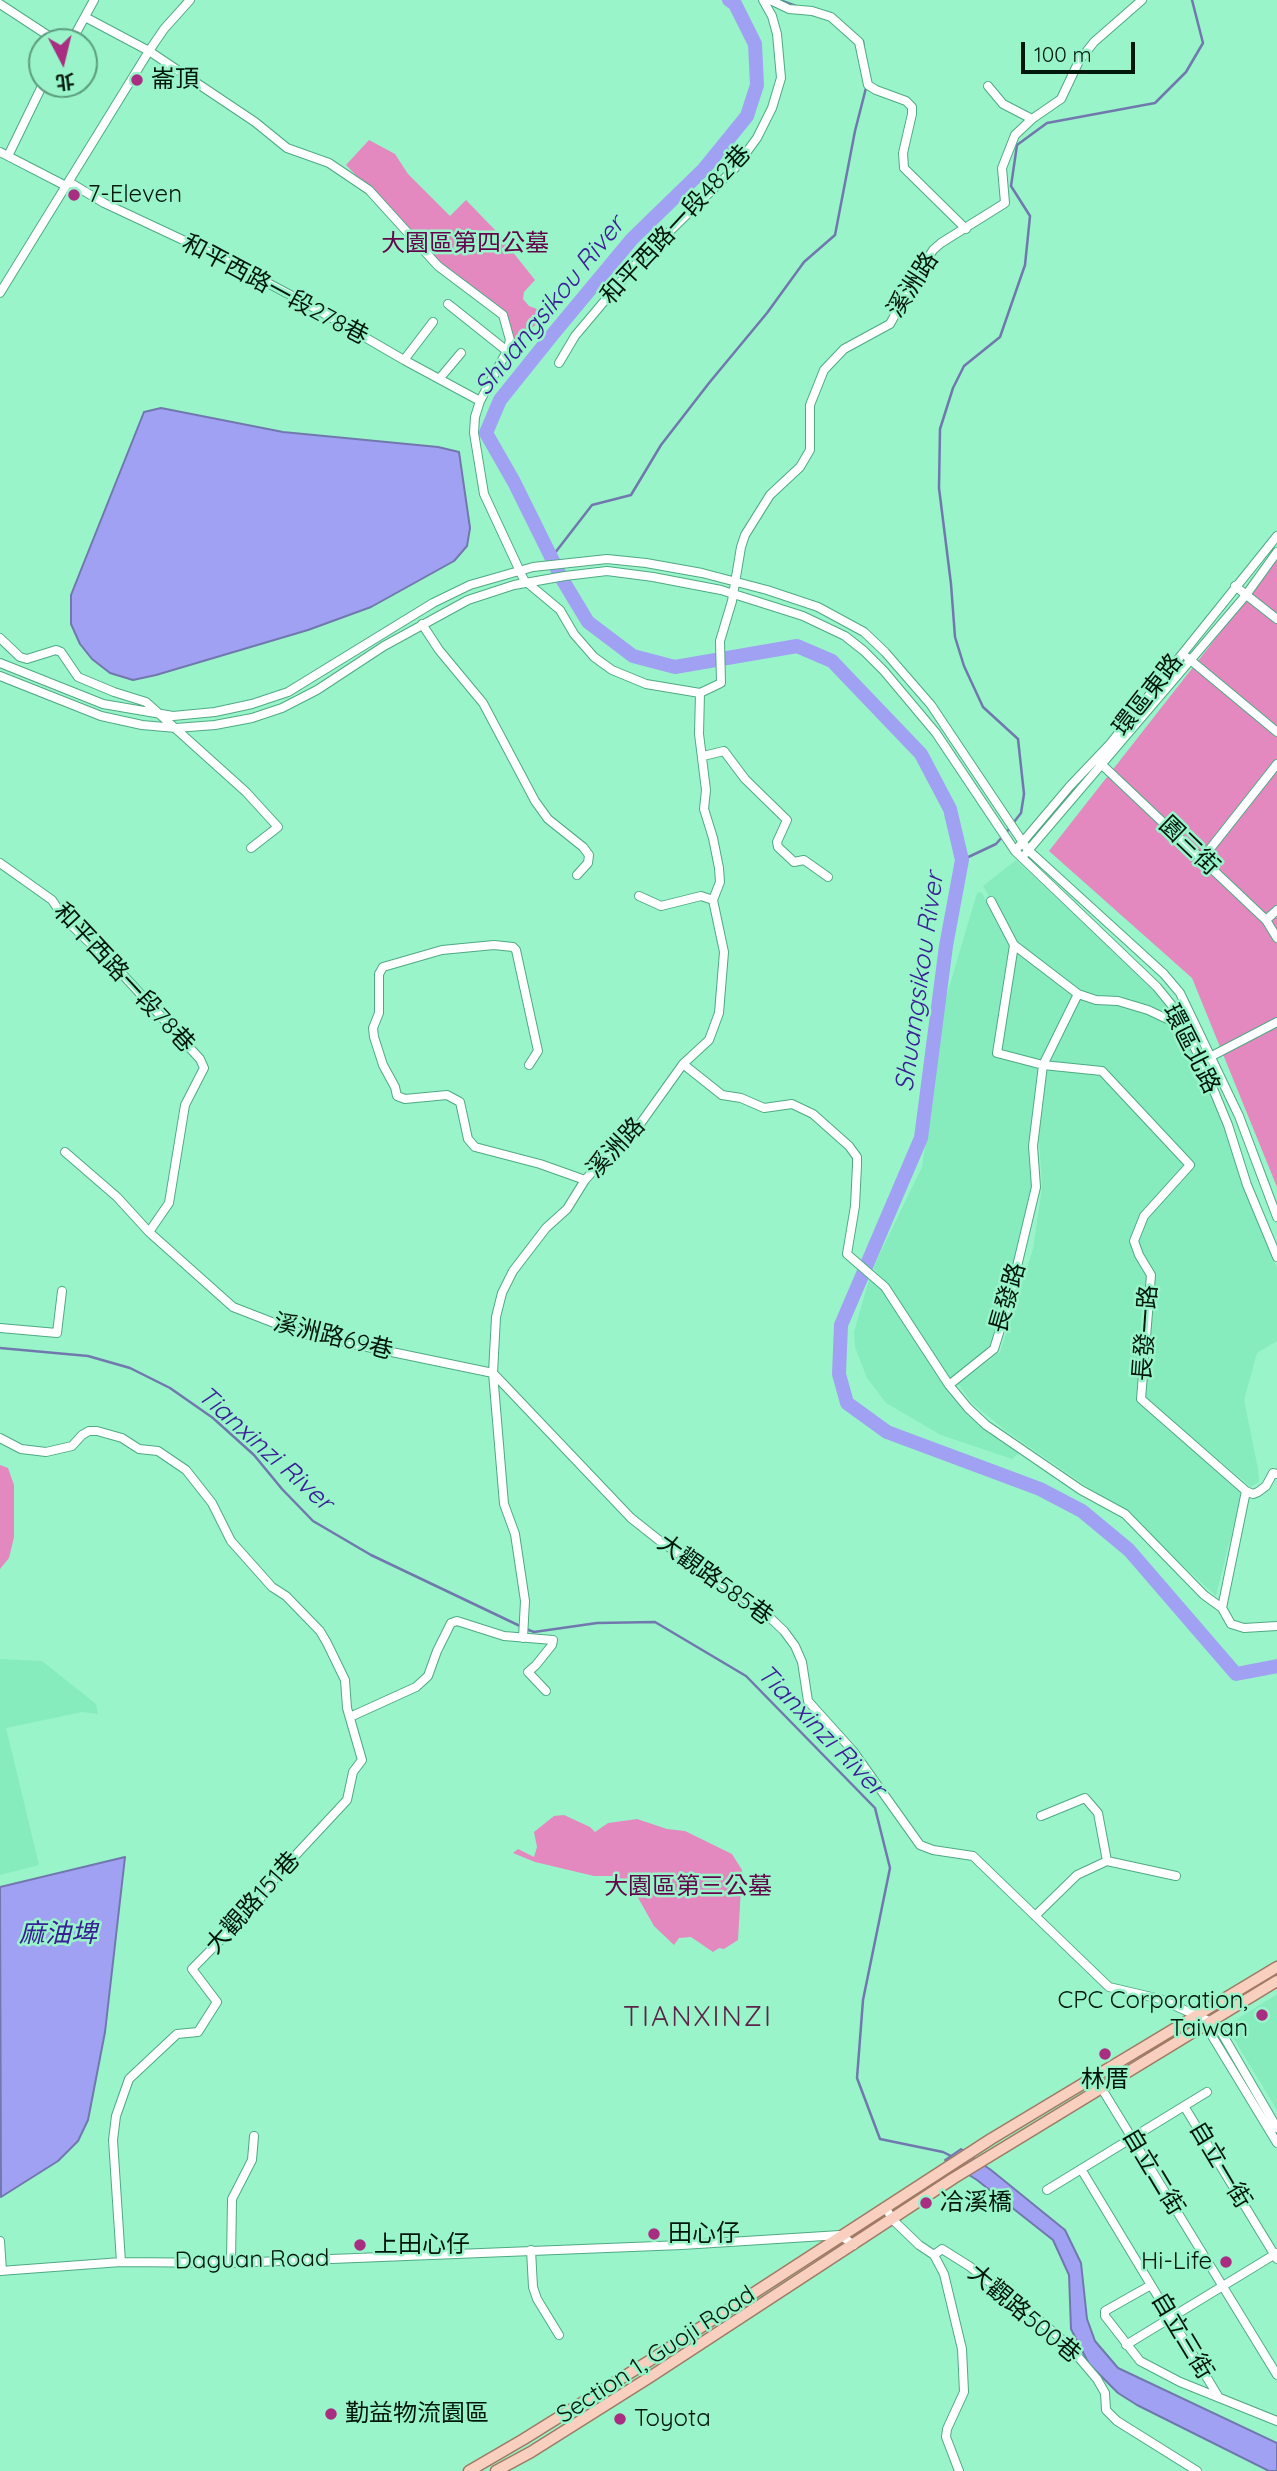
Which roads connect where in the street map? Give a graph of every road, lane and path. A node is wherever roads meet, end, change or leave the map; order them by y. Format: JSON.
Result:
{"nodes":[{"id":1,"x":94,"y":0,"type":"edge"},
{"id":2,"x":190,"y":0,"type":"edge"},
{"id":3,"x":763,"y":0,"type":"edge"},
{"id":4,"x":770,"y":0,"type":"edge"},
{"id":5,"x":1142,"y":0,"type":"edge"},
{"id":6,"x":0,"y":4,"type":"edge"},
{"id":7,"x":85,"y":18,"type":"junction"},
{"id":8,"x":37,"y":28,"type":"edge"},
{"id":9,"x":79,"y":28,"type":"edge"},
{"id":10,"x":149,"y":51,"type":"junction"},
{"id":11,"x":988,"y":86,"type":"dead end"},
{"id":12,"x":35,"y":98,"type":"edge"},
{"id":13,"x":1031,"y":119,"type":"junction"},
{"id":14,"x":4,"y":154,"type":"edge"},
{"id":15,"x":67,"y":184,"type":"junction"},
{"id":16,"x":966,"y":229,"type":"junction"},
{"id":17,"x":0,"y":293,"type":"edge"},
{"id":18,"x":448,"y":304,"type":"dead end"},
{"id":19,"x":433,"y":322,"type":"dead end"},
{"id":20,"x":507,"y":351,"type":"junction"},
{"id":21,"x":461,"y":353,"type":"dead end"},
{"id":22,"x":404,"y":360,"type":"junction"},
{"id":23,"x":559,"y":363,"type":"dead end"},
{"id":24,"x":440,"y":378,"type":"junction"},
{"id":25,"x":480,"y":401,"type":"junction"},
{"id":26,"x":1277,"y":536,"type":"edge"},
{"id":27,"x":1277,"y":552,"type":"edge"},
{"id":28,"x":520,"y":570,"type":"junction"},
{"id":29,"x":530,"y":582,"type":"junction"},
{"id":30,"x":736,"y":582,"type":"junction"},
{"id":31,"x":1235,"y":586,"type":"junction"},
{"id":32,"x":734,"y":594,"type":"junction"},
{"id":33,"x":1246,"y":595,"type":"junction"},
{"id":34,"x":1277,"y":619,"type":"edge"},
{"id":35,"x":422,"y":624,"type":"junction"},
{"id":36,"x":0,"y":638,"type":"edge"},
{"id":37,"x":1180,"y":654,"type":"junction"},
{"id":38,"x":1190,"y":659,"type":"junction"},
{"id":39,"x":0,"y":663,"type":"edge"},
{"id":40,"x":0,"y":676,"type":"edge"},
{"id":41,"x":700,"y":693,"type":"junction"},
{"id":42,"x":160,"y":714,"type":"junction"},
{"id":43,"x":176,"y":728,"type":"junction"},
{"id":44,"x":1277,"y":732,"type":"edge"},
{"id":45,"x":703,"y":756,"type":"junction"},
{"id":46,"x":1099,"y":761,"type":"junction"},
{"id":47,"x":1277,"y":764,"type":"edge"},
{"id":48,"x":1024,"y":841,"type":"junction"},
{"id":49,"x":251,"y":848,"type":"dead end"},
{"id":50,"x":1028,"y":850,"type":"junction"},
{"id":51,"x":1018,"y":854,"type":"junction"},
{"id":52,"x":1202,"y":859,"type":"junction"},
{"id":53,"x":0,"y":863,"type":"edge"},
{"id":54,"x":577,"y":875,"type":"dead end"},
{"id":55,"x":828,"y":877,"type":"dead end"},
{"id":56,"x":639,"y":896,"type":"dead end"},
{"id":57,"x":713,"y":900,"type":"junction"},
{"id":58,"x":991,"y":901,"type":"dead end"},
{"id":59,"x":1277,"y":910,"type":"edge"},
{"id":60,"x":1266,"y":920,"type":"junction"},
{"id":61,"x":1277,"y":938,"type":"edge"},
{"id":62,"x":1014,"y":945,"type":"junction"},
{"id":63,"x":1078,"y":994,"type":"junction"},
{"id":64,"x":1277,"y":1022,"type":"edge"},
{"id":65,"x":1182,"y":1026,"type":"junction"},
{"id":66,"x":1212,"y":1055,"type":"junction"},
{"id":67,"x":1202,"y":1062,"type":"junction"},
{"id":68,"x":683,"y":1064,"type":"junction"},
{"id":69,"x":529,"y":1065,"type":"dead end"},
{"id":70,"x":1043,"y":1065,"type":"junction"},
{"id":71,"x":65,"y":1152,"type":"dead end"},
{"id":72,"x":585,"y":1180,"type":"junction"},
{"id":73,"x":1277,"y":1217,"type":"edge"},
{"id":74,"x":149,"y":1232,"type":"junction"},
{"id":75,"x":1277,"y":1257,"type":"edge"},
{"id":76,"x":62,"y":1291,"type":"dead end"},
{"id":77,"x":0,"y":1328,"type":"edge"},
{"id":78,"x":493,"y":1373,"type":"junction"},
{"id":79,"x":949,"y":1385,"type":"junction"},
{"id":80,"x":0,"y":1438,"type":"edge"},
{"id":81,"x":1277,"y":1474,"type":"edge"},
{"id":82,"x":1246,"y":1491,"type":"junction"},
{"id":83,"x":1222,"y":1608,"type":"junction"},
{"id":84,"x":1277,"y":1626,"type":"edge"},
{"id":85,"x":523,"y":1638,"type":"junction"},
{"id":86,"x":546,"y":1690,"type":"dead end"},
{"id":87,"x":350,"y":1717,"type":"junction"},
{"id":88,"x":1041,"y":1816,"type":"dead end"},
{"id":89,"x":1107,"y":1861,"type":"junction"},
{"id":90,"x":1176,"y":1876,"type":"dead end"},
{"id":91,"x":1035,"y":1916,"type":"junction"},
{"id":92,"x":1277,"y":1967,"type":"edge"},
{"id":93,"x":1277,"y":1981,"type":"edge"},
{"id":94,"x":1198,"y":2016,"type":"junction"},
{"id":95,"x":1211,"y":2022,"type":"junction"},
{"id":96,"x":1094,"y":2076,"type":"junction"},
{"id":97,"x":1101,"y":2087,"type":"junction"},
{"id":98,"x":1207,"y":2092,"type":"dead end"},
{"id":99,"x":1184,"y":2106,"type":"junction"},
{"id":100,"x":1277,"y":2129,"type":"edge"},
{"id":101,"x":254,"y":2136,"type":"dead end"},
{"id":102,"x":1132,"y":2137,"type":"junction"},
{"id":103,"x":1277,"y":2143,"type":"edge"},
{"id":104,"x":1081,"y":2169,"type":"junction"},
{"id":105,"x":1047,"y":2190,"type":"dead end"},
{"id":106,"x":885,"y":2207,"type":"junction"},
{"id":107,"x":893,"y":2220,"type":"junction"},
{"id":108,"x":840,"y":2235,"type":"junction"},
{"id":109,"x":0,"y":2241,"type":"edge"},
{"id":110,"x":854,"y":2245,"type":"junction"},
{"id":111,"x":531,"y":2250,"type":"junction"},
{"id":112,"x":934,"y":2255,"type":"junction"},
{"id":113,"x":1276,"y":2256,"type":"edge"},
{"id":114,"x":121,"y":2262,"type":"junction"},
{"id":115,"x":231,"y":2263,"type":"junction"},
{"id":116,"x":1,"y":2271,"type":"edge"},
{"id":117,"x":1151,"y":2284,"type":"junction"},
{"id":118,"x":1223,"y":2286,"type":"junction"},
{"id":119,"x":1171,"y":2318,"type":"junction"},
{"id":120,"x":559,"y":2335,"type":"dead end"},
{"id":121,"x":1126,"y":2345,"type":"junction"},
{"id":122,"x":1277,"y":2375,"type":"edge"},
{"id":123,"x":608,"y":2387,"type":"junction"},
{"id":124,"x":1219,"y":2396,"type":"junction"},
{"id":125,"x":615,"y":2398,"type":"junction"},
{"id":126,"x":1277,"y":2421,"type":"edge"},
{"id":127,"x":469,"y":2471,"type":"edge"},
{"id":128,"x":496,"y":2471,"type":"edge"},
{"id":129,"x":959,"y":2471,"type":"edge"},
{"id":130,"x":1197,"y":2471,"type":"edge"}],
"edges":[{"from":1,"to":7,"type":"street"},
{"from":2,"to":10,"type":"street"},
{"from":3,"to":23,"type":"street","name":"和平西路一段482巷"},
{"from":4,"to":16,"type":"street"},
{"from":5,"to":13,"type":"street","name":"溪洲路"},
{"from":6,"to":8,"type":"street"},
{"from":7,"to":9,"type":"street"},
{"from":7,"to":10,"type":"street"},
{"from":10,"to":15,"type":"street"},
{"from":10,"to":20,"type":"street"},
{"from":11,"to":13,"type":"street"},
{"from":12,"to":14,"type":"street"},
{"from":13,"to":16,"type":"street","name":"溪洲路"},
{"from":14,"to":15,"type":"street","name":"和平西路一段278巷"},
{"from":15,"to":17,"type":"street"},
{"from":15,"to":22,"type":"street","name":"和平西路一段278巷"},
{"from":16,"to":30,"type":"street","name":"溪洲路"},
{"from":18,"to":20,"type":"street"},
{"from":19,"to":22,"type":"street"},
{"from":20,"to":25,"type":"street"},
{"from":21,"to":24,"type":"street"},
{"from":22,"to":24,"type":"street","name":"和平西路一段278巷"},
{"from":24,"to":25,"type":"street","name":"和平西路一段278巷"},
{"from":25,"to":28,"type":"street"},
{"from":26,"to":31,"type":"street","name":"環區東路"},
{"from":27,"to":33,"type":"street","name":"環區東路"},
{"from":28,"to":29,"type":"street"},
{"from":28,"to":30,"type":"street"},
{"from":28,"to":42,"type":"street"},
{"from":29,"to":32,"type":"street","name":"環區北路"},
{"from":29,"to":35,"type":"street","name":"環區北路"},
{"from":29,"to":41,"type":"street"},
{"from":30,"to":32,"type":"street","name":"溪洲路"},
{"from":30,"to":48,"type":"street"},
{"from":31,"to":33,"type":"street"},
{"from":31,"to":37,"type":"street","name":"環區東路"},
{"from":32,"to":41,"type":"street","name":"溪洲路"},
{"from":32,"to":51,"type":"street","name":"環區北路"},
{"from":33,"to":34,"type":"street"},
{"from":33,"to":38,"type":"street","name":"環區東路"},
{"from":35,"to":43,"type":"street","name":"環區北路"},
{"from":35,"to":54,"type":"street"},
{"from":36,"to":42,"type":"street"},
{"from":37,"to":38,"type":"street"},
{"from":37,"to":46,"type":"street","name":"環區東路"},
{"from":38,"to":44,"type":"street"},
{"from":38,"to":46,"type":"street","name":"環區東路"},
{"from":39,"to":42,"type":"street"},
{"from":40,"to":43,"type":"street","name":"環區北路"},
{"from":41,"to":45,"type":"street","name":"溪洲路"},
{"from":42,"to":43,"type":"street"},
{"from":43,"to":49,"type":"street"},
{"from":45,"to":55,"type":"street"},
{"from":45,"to":57,"type":"street","name":"溪洲路"},
{"from":46,"to":48,"type":"street","name":"環區東路"},
{"from":46,"to":50,"type":"street","name":"環區東路"},
{"from":46,"to":52,"type":"street","name":"園三街"},
{"from":47,"to":52,"type":"street"},
{"from":48,"to":50,"type":"street"},
{"from":48,"to":51,"type":"street","name":"環區東路"},
{"from":50,"to":51,"type":"street","name":"環區東路"},
{"from":50,"to":66,"type":"street","name":"環區北路"},
{"from":51,"to":65,"type":"street","name":"環區北路"},
{"from":52,"to":60,"type":"street","name":"園三街"},
{"from":53,"to":74,"type":"street","name":"和平西路一段78巷"},
{"from":56,"to":57,"type":"street"},
{"from":57,"to":68,"type":"street","name":"溪洲路"},
{"from":58,"to":62,"type":"street"},
{"from":59,"to":60,"type":"street"},
{"from":60,"to":61,"type":"street","name":"園三街"},
{"from":62,"to":63,"type":"street"},
{"from":62,"to":70,"type":"street","name":"長發一路"},
{"from":63,"to":65,"type":"street"},
{"from":63,"to":70,"type":"street","name":"長發路"},
{"from":64,"to":66,"type":"street"},
{"from":65,"to":67,"type":"street","name":"環區北路"},
{"from":66,"to":67,"type":"street"},
{"from":66,"to":73,"type":"street","name":"環區北路"},
{"from":67,"to":75,"type":"street","name":"環區北路"},
{"from":68,"to":72,"type":"street","name":"溪洲路"},
{"from":68,"to":79,"type":"street"},
{"from":69,"to":72,"type":"street"},
{"from":70,"to":79,"type":"street","name":"長發路"},
{"from":70,"to":82,"type":"street","name":"長發一路"},
{"from":71,"to":74,"type":"street","name":"溪洲路69巷"},
{"from":72,"to":78,"type":"street","name":"溪洲路"},
{"from":74,"to":78,"type":"street","name":"溪洲路69巷"},
{"from":76,"to":77,"type":"street"},
{"from":78,"to":85,"type":"street","name":"溪洲路"},
{"from":78,"to":91,"type":"street","name":"大觀路585巷"},
{"from":79,"to":83,"type":"street"},
{"from":80,"to":87,"type":"street"},
{"from":81,"to":82,"type":"street"},
{"from":82,"to":83,"type":"street"},
{"from":83,"to":84,"type":"street"},
{"from":85,"to":86,"type":"street"},
{"from":85,"to":87,"type":"street"},
{"from":87,"to":114,"type":"street","name":"大觀路151巷"},
{"from":88,"to":89,"type":"street"},
{"from":89,"to":90,"type":"street"},
{"from":89,"to":91,"type":"street"},
{"from":91,"to":94,"type":"street","name":"大觀路585巷"},
{"from":92,"to":94,"type":"main road"},
{"from":93,"to":95,"type":"main road"},
{"from":94,"to":95,"type":"street","name":"大觀路585巷"},
{"from":94,"to":96,"type":"main road"},
{"from":95,"to":97,"type":"main road"},
{"from":95,"to":100,"type":"street"},
{"from":95,"to":103,"type":"street"},
{"from":96,"to":97,"type":"street","name":"自立二街"},
{"from":96,"to":106,"type":"main road","name":"Daguan Road"},
{"from":97,"to":102,"type":"street","name":"自立二街"},
{"from":97,"to":107,"type":"main road"},
{"from":98,"to":99,"type":"street"},
{"from":99,"to":102,"type":"street"},
{"from":99,"to":113,"type":"street","name":"自立一街"},
{"from":101,"to":115,"type":"street"},
{"from":102,"to":104,"type":"street"},
{"from":102,"to":118,"type":"street","name":"自立二街"},
{"from":104,"to":105,"type":"street"},
{"from":104,"to":117,"type":"street","name":"自立三街"},
{"from":106,"to":107,"type":"street","name":"大觀路500巷"},
{"from":106,"to":108,"type":"main road","name":"Daguan Road"},
{"from":107,"to":110,"type":"main road"},
{"from":107,"to":112,"type":"street","name":"大觀路500巷"},
{"from":108,"to":110,"type":"street"},
{"from":108,"to":111,"type":"street","name":"Daguan Road"},
{"from":108,"to":123,"type":"main road","name":"Section 1, Guoji Road"},
{"from":109,"to":116,"type":"street"},
{"from":110,"to":125,"type":"main road","name":"Section 1, Guoji Road"},
{"from":111,"to":115,"type":"street","name":"Daguan Road"},
{"from":111,"to":120,"type":"street"},
{"from":112,"to":129,"type":"street","name":"大觀路500巷"},
{"from":112,"to":130,"type":"street","name":"大觀路500巷"},
{"from":113,"to":118,"type":"street"},
{"from":114,"to":115,"type":"street","name":"Daguan Road"},
{"from":114,"to":116,"type":"street","name":"Daguan Road"},
{"from":117,"to":119,"type":"street","name":"自立三街"},
{"from":117,"to":121,"type":"street"},
{"from":118,"to":119,"type":"street"},
{"from":118,"to":122,"type":"street","name":"自立二街"},
{"from":119,"to":121,"type":"street"},
{"from":119,"to":124,"type":"street","name":"自立三街"},
{"from":121,"to":124,"type":"street"},
{"from":123,"to":125,"type":"main road"},
{"from":123,"to":127,"type":"main road","name":"Section 1, Guoji Road"},
{"from":124,"to":126,"type":"street"},
{"from":125,"to":128,"type":"main road","name":"Section 1, Guoji Road"}]}
